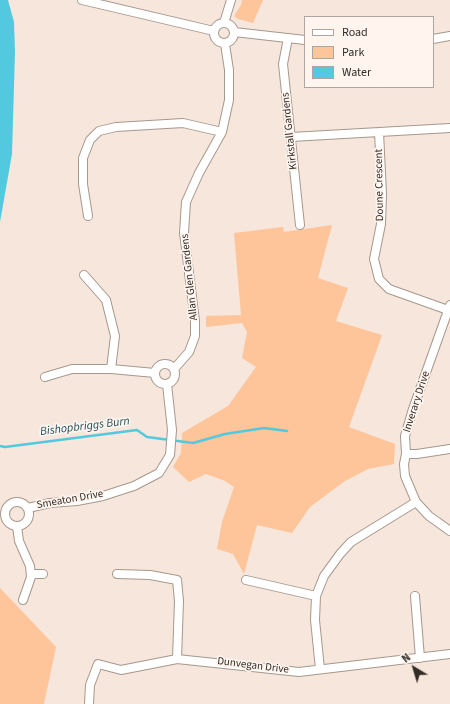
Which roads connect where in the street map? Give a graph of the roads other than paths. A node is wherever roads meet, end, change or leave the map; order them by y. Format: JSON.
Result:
{"nodes":[{"id":1,"x":82,"y":0,"type":"edge"},
{"id":2,"x":231,"y":0,"type":"edge"},
{"id":3,"x":224,"y":23,"type":"junction"},
{"id":4,"x":214,"y":31,"type":"junction"},
{"id":5,"x":234,"y":32,"type":"junction"},
{"id":6,"x":450,"y":36,"type":"edge"},
{"id":7,"x":288,"y":38,"type":"junction"},
{"id":8,"x":304,"y":40,"type":"edge"},
{"id":9,"x":434,"y":40,"type":"edge"},
{"id":10,"x":225,"y":44,"type":"junction"},
{"id":11,"x":450,"y":128,"type":"edge"},
{"id":12,"x":222,"y":132,"type":"junction"},
{"id":13,"x":379,"y":132,"type":"junction"},
{"id":14,"x":291,"y":137,"type":"junction"},
{"id":15,"x":88,"y":216,"type":"dead end"},
{"id":16,"x":300,"y":225,"type":"dead end"},
{"id":17,"x":84,"y":275,"type":"dead end"},
{"id":18,"x":449,"y":308,"type":"edge"},
{"id":19,"x":111,"y":369,"type":"junction"},
{"id":20,"x":174,"y":369,"type":"junction"},
{"id":21,"x":155,"y":373,"type":"junction"},
{"id":22,"x":45,"y":378,"type":"dead end"},
{"id":23,"x":167,"y":384,"type":"junction"},
{"id":24,"x":450,"y":449,"type":"edge"},
{"id":25,"x":406,"y":454,"type":"junction"},
{"id":26,"x":416,"y":502,"type":"junction"},
{"id":27,"x":28,"y":508,"type":"junction"},
{"id":28,"x":18,"y":526,"type":"junction"},
{"id":29,"x":450,"y":531,"type":"edge"},
{"id":30,"x":31,"y":574,"type":"junction"},
{"id":31,"x":43,"y":574,"type":"dead end"},
{"id":32,"x":118,"y":574,"type":"dead end"},
{"id":33,"x":246,"y":580,"type":"dead end"},
{"id":34,"x":316,"y":596,"type":"junction"},
{"id":35,"x":415,"y":596,"type":"dead end"},
{"id":36,"x":23,"y":600,"type":"dead end"},
{"id":37,"x":450,"y":654,"type":"edge"},
{"id":38,"x":420,"y":658,"type":"junction"},
{"id":39,"x":177,"y":659,"type":"junction"},
{"id":40,"x":320,"y":670,"type":"junction"},
{"id":41,"x":89,"y":704,"type":"edge"}],
"edges":[{"from":1,"to":4,"type":"street"},
{"from":2,"to":3,"type":"street"},
{"from":3,"to":4,"type":"street"},
{"from":3,"to":5,"type":"street"},
{"from":4,"to":10,"type":"street"},
{"from":5,"to":7,"type":"street"},
{"from":5,"to":10,"type":"street"},
{"from":6,"to":9,"type":"street"},
{"from":7,"to":8,"type":"street"},
{"from":7,"to":14,"type":"street","name":"Kirkstall Gardens"},
{"from":10,"to":12,"type":"street","name":"Allan Glen Gardens"},
{"from":11,"to":13,"type":"street"},
{"from":12,"to":15,"type":"street"},
{"from":12,"to":20,"type":"street","name":"Allan Glen Gardens"},
{"from":13,"to":14,"type":"street"},
{"from":13,"to":18,"type":"street","name":"Doune Crescent"},
{"from":14,"to":16,"type":"street","name":"Kirkstall Gardens"},
{"from":17,"to":19,"type":"street"},
{"from":18,"to":25,"type":"street","name":"Inverary Drive"},
{"from":19,"to":21,"type":"street"},
{"from":19,"to":22,"type":"street"},
{"from":20,"to":21,"type":"street"},
{"from":20,"to":23,"type":"street"},
{"from":21,"to":23,"type":"street"},
{"from":23,"to":27,"type":"street","name":"Smeaton Drive"},
{"from":24,"to":25,"type":"street"},
{"from":25,"to":26,"type":"street","name":"Inverary Drive"},
{"from":26,"to":29,"type":"street","name":"Inverary Drive"},
{"from":26,"to":34,"type":"street"},
{"from":27,"to":28,"type":"street"},
{"from":27,"to":28,"type":"street"},
{"from":28,"to":30,"type":"street"},
{"from":30,"to":31,"type":"street"},
{"from":30,"to":36,"type":"street"},
{"from":32,"to":39,"type":"street"},
{"from":33,"to":34,"type":"street"},
{"from":34,"to":40,"type":"street"},
{"from":35,"to":38,"type":"street"},
{"from":37,"to":38,"type":"street","name":"Dunvegan Drive"},
{"from":38,"to":40,"type":"street","name":"Dunvegan Drive"},
{"from":39,"to":40,"type":"street","name":"Dunvegan Drive"},
{"from":39,"to":41,"type":"street","name":"Dunvegan Drive"}]}
